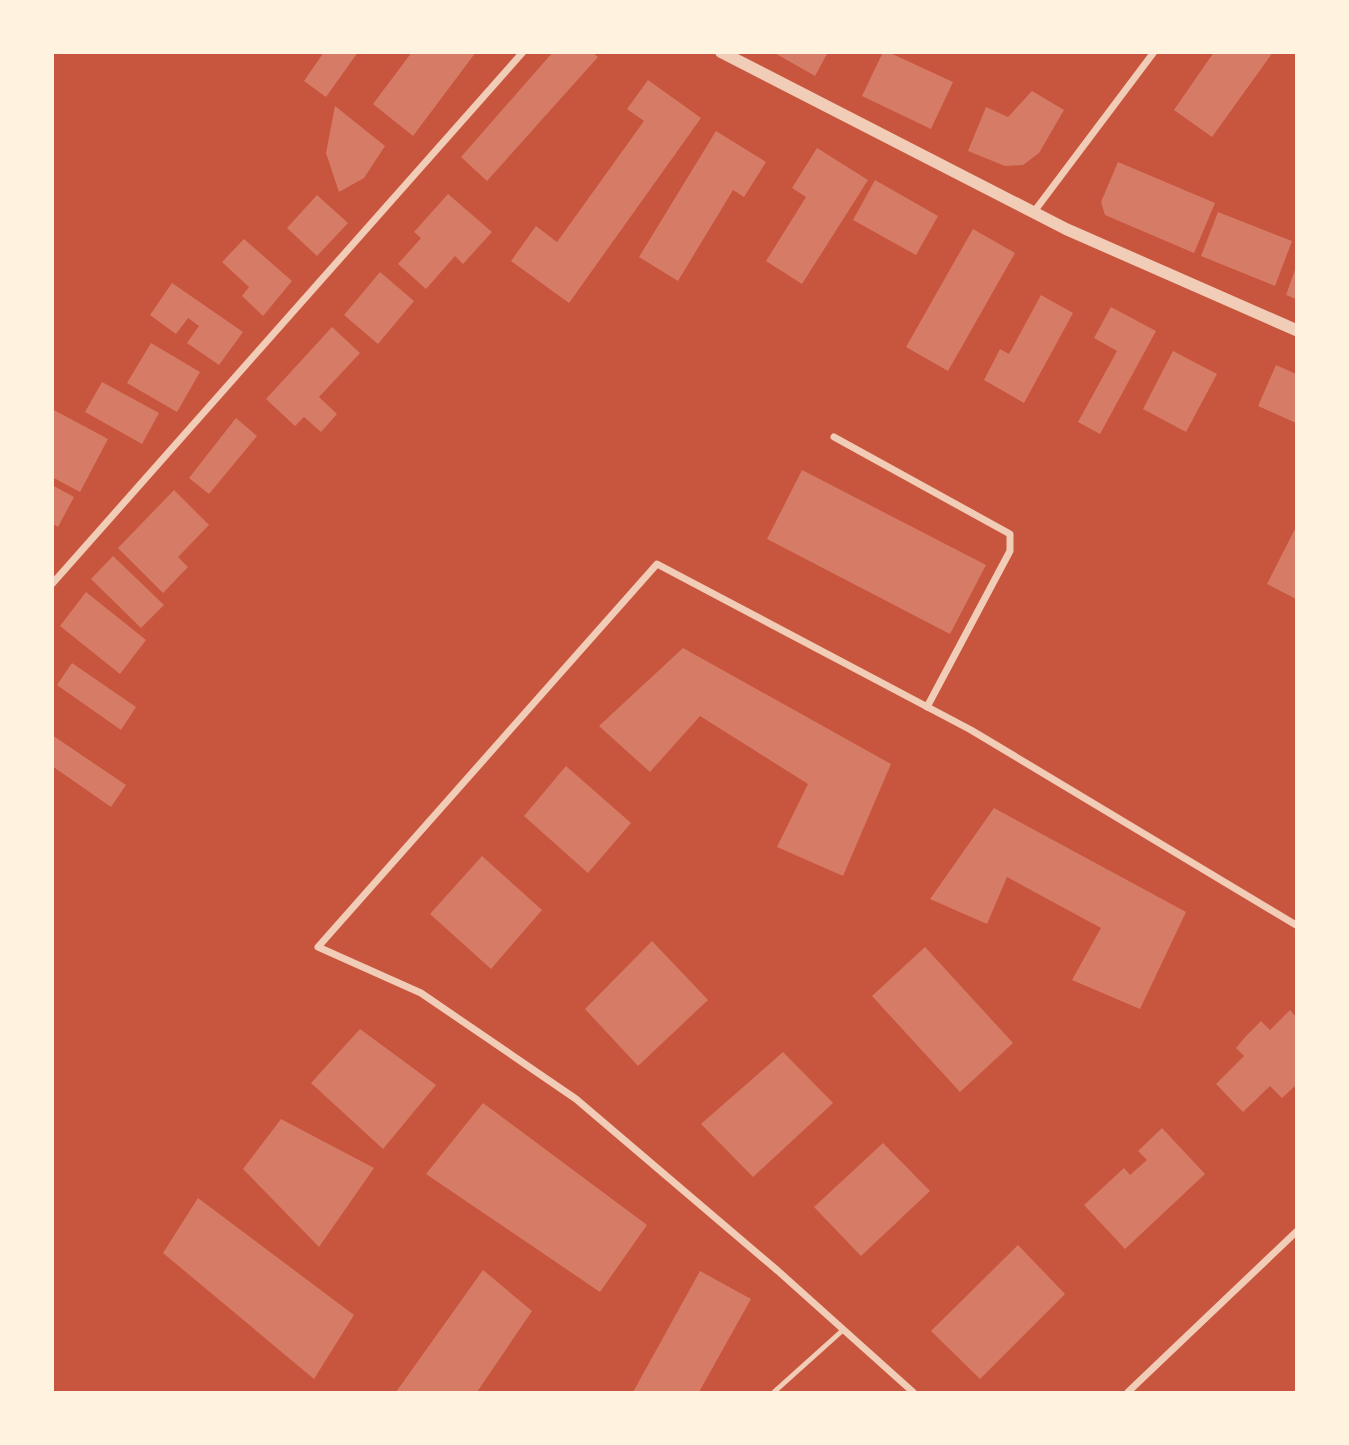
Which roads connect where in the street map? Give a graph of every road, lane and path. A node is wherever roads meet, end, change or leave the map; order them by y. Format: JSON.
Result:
{"nodes":[{"id":1,"x":523,"y":52,"type":"edge"},
{"id":2,"x":721,"y":52,"type":"edge"},
{"id":3,"x":1154,"y":52,"type":"edge"},
{"id":4,"x":1033,"y":213,"type":"junction"},
{"id":5,"x":1297,"y":330,"type":"edge"},
{"id":6,"x":834,"y":436,"type":"dead end"},
{"id":7,"x":52,"y":584,"type":"edge"},
{"id":8,"x":927,"y":707,"type":"junction"},
{"id":9,"x":1297,"y":925,"type":"edge"},
{"id":10,"x":1297,"y":1232,"type":"edge"},
{"id":11,"x":843,"y":1330,"type":"junction"},
{"id":12,"x":774,"y":1392,"type":"edge"},
{"id":13,"x":912,"y":1392,"type":"edge"},
{"id":14,"x":1128,"y":1392,"type":"edge"}],
"edges":[{"from":1,"to":7,"type":"street"},
{"from":2,"to":4,"type":"street"},
{"from":3,"to":4,"type":"street"},
{"from":4,"to":5,"type":"street"},
{"from":6,"to":8,"type":"street"},
{"from":8,"to":9,"type":"street"},
{"from":8,"to":11,"type":"street"},
{"from":10,"to":14,"type":"street"},
{"from":11,"to":12,"type":"lane"},
{"from":11,"to":13,"type":"street"}]}
